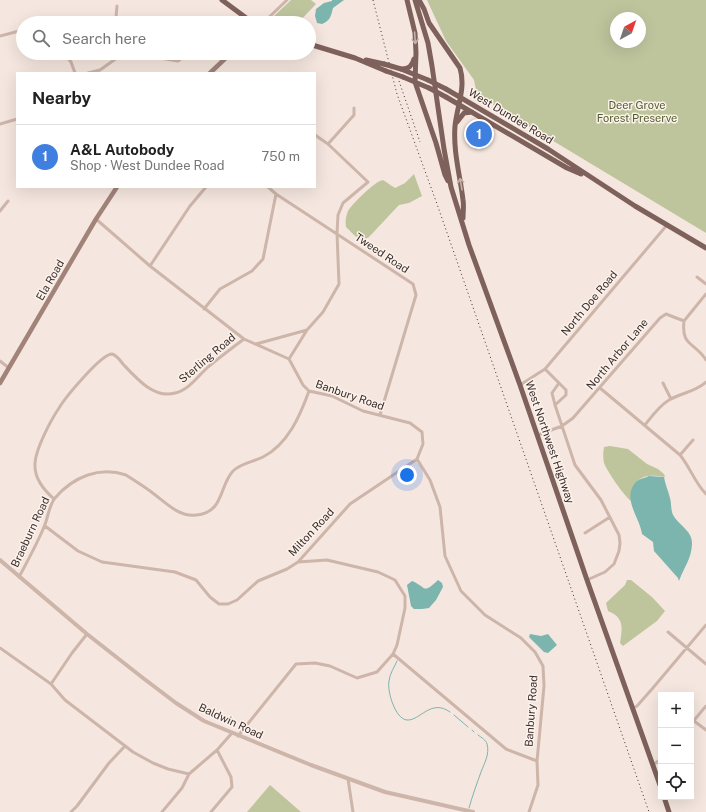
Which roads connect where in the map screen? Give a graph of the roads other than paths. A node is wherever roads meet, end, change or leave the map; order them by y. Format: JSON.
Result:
{"nodes":[{"id":1,"x":222,"y":0,"type":"edge"},
{"id":2,"x":287,"y":0,"type":"edge"},
{"id":3,"x":407,"y":0,"type":"edge"},
{"id":4,"x":415,"y":0,"type":"edge"},
{"id":5,"x":418,"y":0,"type":"edge"},
{"id":6,"x":117,"y":6,"type":"dead end"},
{"id":7,"x":116,"y":16,"type":"edge"},
{"id":8,"x":244,"y":16,"type":"edge"},
{"id":9,"x":270,"y":16,"type":"edge"},
{"id":10,"x":16,"y":32,"type":"edge"},
{"id":11,"x":0,"y":36,"type":"edge"},
{"id":12,"x":316,"y":46,"type":"edge"},
{"id":13,"x":416,"y":53,"type":"junction"},
{"id":14,"x":355,"y":58,"type":"junction"},
{"id":15,"x":69,"y":60,"type":"edge"},
{"id":16,"x":114,"y":60,"type":"edge"},
{"id":17,"x":224,"y":60,"type":"edge"},
{"id":18,"x":401,"y":69,"type":"junction"},
{"id":19,"x":75,"y":72,"type":"edge"},
{"id":20,"x":92,"y":72,"type":"edge"},
{"id":21,"x":211,"y":72,"type":"edge"},
{"id":22,"x":415,"y":75,"type":"junction"},
{"id":23,"x":415,"y":82,"type":"junction"},
{"id":24,"x":461,"y":97,"type":"junction"},
{"id":25,"x":459,"y":104,"type":"junction"},
{"id":26,"x":354,"y":108,"type":"dead end"},
{"id":27,"x":472,"y":112,"type":"junction"},
{"id":28,"x":16,"y":119,"type":"edge"},
{"id":29,"x":0,"y":124,"type":"edge"},
{"id":30,"x":455,"y":124,"type":"junction"},
{"id":31,"x":316,"y":136,"type":"edge"},
{"id":32,"x":328,"y":144,"type":"junction"},
{"id":33,"x":593,"y":180,"type":"junction"},
{"id":34,"x":451,"y":187,"type":"junction"},
{"id":35,"x":116,"y":188,"type":"edge"},
{"id":36,"x":205,"y":188,"type":"edge"},
{"id":37,"x":269,"y":188,"type":"edge"},
{"id":38,"x":276,"y":194,"type":"junction"},
{"id":39,"x":8,"y":200,"type":"dead end"},
{"id":40,"x":0,"y":211,"type":"edge"},
{"id":41,"x":96,"y":219,"type":"junction"},
{"id":42,"x":462,"y":223,"type":"junction"},
{"id":43,"x":667,"y":225,"type":"junction"},
{"id":44,"x":337,"y":233,"type":"junction"},
{"id":45,"x":706,"y":248,"type":"edge"},
{"id":46,"x":150,"y":266,"type":"junction"},
{"id":47,"x":697,"y":277,"type":"dead end"},
{"id":48,"x":706,"y":284,"type":"edge"},
{"id":49,"x":706,"y":294,"type":"edge"},
{"id":50,"x":204,"y":309,"type":"junction"},
{"id":51,"x":684,"y":321,"type":"junction"},
{"id":52,"x":307,"y":330,"type":"junction"},
{"id":53,"x":244,"y":339,"type":"junction"},
{"id":54,"x":256,"y":344,"type":"junction"},
{"id":55,"x":289,"y":359,"type":"junction"},
{"id":56,"x":706,"y":360,"type":"edge"},
{"id":57,"x":0,"y":361,"type":"edge"},
{"id":58,"x":9,"y":368,"type":"junction"},
{"id":59,"x":545,"y":369,"type":"junction"},
{"id":60,"x":706,"y":382,"type":"edge"},
{"id":61,"x":0,"y":383,"type":"edge"},
{"id":62,"x":560,"y":383,"type":"junction"},
{"id":63,"x":663,"y":383,"type":"dead end"},
{"id":64,"x":520,"y":385,"type":"junction"},
{"id":65,"x":600,"y":388,"type":"junction"},
{"id":66,"x":309,"y":391,"type":"junction"},
{"id":67,"x":671,"y":399,"type":"junction"},
{"id":68,"x":555,"y":405,"type":"junction"},
{"id":69,"x":380,"y":415,"type":"junction"},
{"id":70,"x":645,"y":425,"type":"junction"},
{"id":71,"x":562,"y":426,"type":"junction"},
{"id":72,"x":538,"y":435,"type":"junction"},
{"id":73,"x":693,"y":440,"type":"dead end"},
{"id":74,"x":680,"y":455,"type":"junction"},
{"id":75,"x":417,"y":459,"type":"junction"},
{"id":76,"x":706,"y":494,"type":"edge"},
{"id":77,"x":54,"y":499,"type":"junction"},
{"id":78,"x":610,"y":517,"type":"junction"},
{"id":79,"x":44,"y":526,"type":"junction"},
{"id":80,"x":585,"y":533,"type":"dead end"},
{"id":81,"x":0,"y":560,"type":"edge"},
{"id":82,"x":298,"y":562,"type":"junction"},
{"id":83,"x":19,"y":577,"type":"junction"},
{"id":84,"x":587,"y":580,"type":"junction"},
{"id":85,"x":706,"y":625,"type":"edge"},
{"id":86,"x":668,"y":632,"type":"dead end"},
{"id":87,"x":87,"y":634,"type":"junction"},
{"id":88,"x":0,"y":648,"type":"edge"},
{"id":89,"x":686,"y":648,"type":"junction"},
{"id":90,"x":393,"y":654,"type":"junction"},
{"id":91,"x":706,"y":664,"type":"edge"},
{"id":92,"x":51,"y":684,"type":"junction"},
{"id":93,"x":706,"y":706,"type":"edge"},
{"id":94,"x":633,"y":708,"type":"junction"},
{"id":95,"x":694,"y":721,"type":"joint"},
{"id":96,"x":706,"y":730,"type":"edge"},
{"id":97,"x":232,"y":733,"type":"junction"},
{"id":98,"x":238,"y":736,"type":"junction"},
{"id":99,"x":125,"y":746,"type":"junction"},
{"id":100,"x":217,"y":750,"type":"junction"},
{"id":101,"x":537,"y":761,"type":"junction"},
{"id":102,"x":658,"y":761,"type":"edge"},
{"id":103,"x":653,"y":765,"type":"junction"},
{"id":104,"x":189,"y":774,"type":"junction"},
{"id":105,"x":348,"y":779,"type":"junction"},
{"id":106,"x":658,"y":779,"type":"edge"},
{"id":107,"x":665,"y":800,"type":"edge"},
{"id":108,"x":71,"y":812,"type":"edge"},
{"id":109,"x":162,"y":812,"type":"edge"},
{"id":110,"x":211,"y":812,"type":"edge"},
{"id":111,"x":353,"y":812,"type":"edge"},
{"id":112,"x":473,"y":812,"type":"edge"},
{"id":113,"x":529,"y":812,"type":"edge"},
{"id":114,"x":669,"y":812,"type":"edge"}],
"edges":[{"from":1,"to":8,"type":"main road"},
{"from":2,"to":9,"type":"street"},
{"from":3,"to":13,"type":"main road","one_way":true},
{"from":4,"to":34,"type":"main road","name":"West Northwest Highway"},
{"from":5,"to":24,"type":"main road"},
{"from":6,"to":7,"type":"street"},
{"from":10,"to":11,"type":"street"},
{"from":12,"to":14,"type":"main road"},
{"from":13,"to":18,"type":"main road"},
{"from":13,"to":22,"type":"main road"},
{"from":14,"to":18,"type":"main road","name":"West Dundee Road","bridge":true},
{"from":14,"to":23,"type":"main road","name":"West Dundee Road","bridge":true},
{"from":15,"to":19,"type":"street"},
{"from":16,"to":20,"type":"street"},
{"from":17,"to":21,"type":"main road"},
{"from":18,"to":22,"type":"main road","name":"West Dundee Road"},
{"from":22,"to":23,"type":"main road"},
{"from":22,"to":24,"type":"main road","name":"West Dundee Road","bridge":true},
{"from":23,"to":25,"type":"main road","name":"West Dundee Road","bridge":true},
{"from":23,"to":34,"type":"main road"},
{"from":24,"to":25,"type":"main road"},
{"from":24,"to":33,"type":"main road","name":"West Dundee Road"},
{"from":25,"to":27,"type":"main road","name":"West Dundee Road"},
{"from":25,"to":30,"type":"main road"},
{"from":26,"to":32,"type":"street"},
{"from":27,"to":30,"type":"main road"},
{"from":27,"to":33,"type":"main road","name":"West Dundee Road"},
{"from":28,"to":29,"type":"street"},
{"from":42,"to":30,"type":"main road","one_way":true},
{"from":31,"to":32,"type":"street"},
{"from":32,"to":44,"type":"street"},
{"from":33,"to":43,"type":"main road","name":"West Dundee Road"},
{"from":34,"to":42,"type":"main road","name":"West Northwest Highway"},
{"from":35,"to":41,"type":"main road","name":"Ela Road"},
{"from":36,"to":46,"type":"street"},
{"from":37,"to":38,"type":"street","name":"Tweed Road"},
{"from":38,"to":44,"type":"street","name":"Tweed Road"},
{"from":38,"to":50,"type":"street"},
{"from":39,"to":40,"type":"street"},
{"from":41,"to":46,"type":"street"},
{"from":41,"to":58,"type":"main road","name":"Ela Road"},
{"from":42,"to":64,"type":"main road","name":"West Northwest Highway"},
{"from":43,"to":45,"type":"main road","name":"West Dundee Road"},
{"from":43,"to":59,"type":"street","name":"North Doe Road"},
{"from":44,"to":52,"type":"street"},
{"from":44,"to":69,"type":"street","name":"Tweed Road"},
{"from":46,"to":50,"type":"street"},
{"from":47,"to":48,"type":"street"},
{"from":49,"to":51,"type":"street"},
{"from":50,"to":53,"type":"street"},
{"from":51,"to":56,"type":"street"},
{"from":51,"to":65,"type":"street","name":"North Arbor Lane"},
{"from":52,"to":54,"type":"street"},
{"from":52,"to":55,"type":"street"},
{"from":53,"to":54,"type":"street"},
{"from":53,"to":77,"type":"street","name":"Sterling Road"},
{"from":54,"to":55,"type":"street"},
{"from":55,"to":66,"type":"street","name":"Banbury Road"},
{"from":57,"to":58,"type":"street"},
{"from":58,"to":61,"type":"main road","name":"Ela Road"},
{"from":59,"to":62,"type":"street"},
{"from":59,"to":64,"type":"street","name":"North Doe Road"},
{"from":60,"to":67,"type":"street"},
{"from":62,"to":68,"type":"street"},
{"from":62,"to":68,"type":"street"},
{"from":63,"to":67,"type":"street"},
{"from":64,"to":72,"type":"main road","name":"West Northwest Highway"},
{"from":65,"to":70,"type":"street"},
{"from":65,"to":71,"type":"street","name":"North Arbor Lane"},
{"from":66,"to":69,"type":"street","name":"Banbury Road"},
{"from":66,"to":77,"type":"street","name":"Braeburn Road"},
{"from":67,"to":70,"type":"street"},
{"from":68,"to":71,"type":"street"},
{"from":69,"to":75,"type":"street","name":"Banbury Road"},
{"from":70,"to":74,"type":"street"},
{"from":71,"to":72,"type":"street","name":"North Arbor Lane"},
{"from":71,"to":78,"type":"street"},
{"from":72,"to":84,"type":"main road","name":"West Northwest Highway"},
{"from":73,"to":74,"type":"street"},
{"from":74,"to":76,"type":"street"},
{"from":75,"to":82,"type":"street","name":"Milton Road"},
{"from":75,"to":101,"type":"street","name":"Banbury Road"},
{"from":77,"to":79,"type":"street","name":"Braeburn Road"},
{"from":78,"to":80,"type":"street"},
{"from":78,"to":84,"type":"street"},
{"from":79,"to":82,"type":"street","name":"Milton Road"},
{"from":79,"to":83,"type":"street","name":"Braeburn Road"},
{"from":81,"to":83,"type":"street","name":"Baldwin Road"},
{"from":82,"to":90,"type":"street"},
{"from":83,"to":87,"type":"street","name":"Baldwin Road"},
{"from":84,"to":94,"type":"main road","name":"West Northwest Highway"},
{"from":85,"to":89,"type":"street"},
{"from":86,"to":89,"type":"street"},
{"from":87,"to":92,"type":"street"},
{"from":87,"to":97,"type":"street","name":"Baldwin Road"},
{"from":88,"to":92,"type":"street"},
{"from":89,"to":91,"type":"street"},
{"from":89,"to":94,"type":"street"},
{"from":90,"to":98,"type":"street"},
{"from":90,"to":101,"type":"street"},
{"from":92,"to":99,"type":"street"},
{"from":93,"to":95,"type":"street"},
{"from":94,"to":103,"type":"main road","name":"West Northwest Highway"},
{"from":95,"to":96,"type":"street"},
{"from":97,"to":98,"type":"street","name":"Baldwin Road"},
{"from":97,"to":100,"type":"street"},
{"from":98,"to":105,"type":"street","name":"Baldwin Road"},
{"from":99,"to":104,"type":"street"},
{"from":99,"to":108,"type":"street"},
{"from":100,"to":104,"type":"street"},
{"from":100,"to":110,"type":"street"},
{"from":101,"to":113,"type":"street","name":"Banbury Road"},
{"from":102,"to":103,"type":"street"},
{"from":103,"to":106,"type":"main road","name":"West Northwest Highway"},
{"from":104,"to":109,"type":"street"},
{"from":105,"to":111,"type":"street"},
{"from":105,"to":112,"type":"street","name":"Baldwin Road"},
{"from":107,"to":114,"type":"main road"}]}
